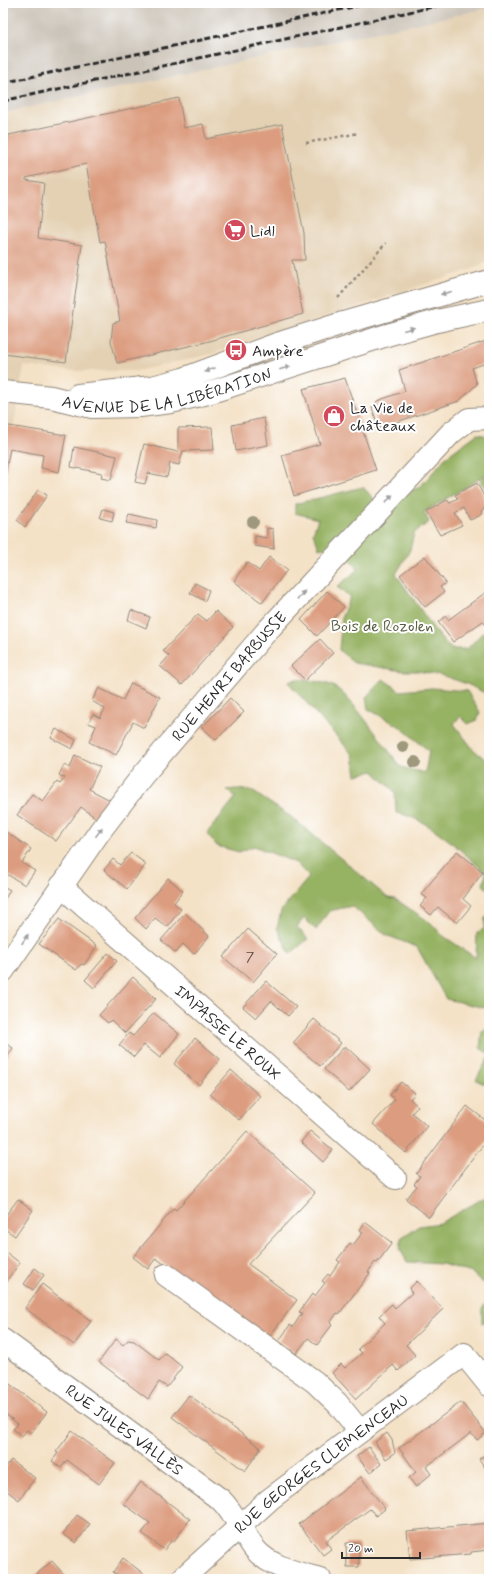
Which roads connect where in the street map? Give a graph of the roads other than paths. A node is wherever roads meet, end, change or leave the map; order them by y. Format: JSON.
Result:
{"nodes":[{"id":1,"x":489,"y":281,"type":"edge"},
{"id":2,"x":489,"y":310,"type":"edge"},
{"id":3,"x":326,"y":328,"type":"junction"},
{"id":4,"x":333,"y":352,"type":"junction"},
{"id":5,"x":3,"y":392,"type":"edge"},
{"id":6,"x":51,"y":398,"type":"junction"},
{"id":7,"x":489,"y":418,"type":"edge"},
{"id":8,"x":61,"y":886,"type":"junction"},
{"id":9,"x":3,"y":971,"type":"edge"},
{"id":10,"x":395,"y":1178,"type":"dead end"},
{"id":11,"x":166,"y":1275,"type":"dead end"},
{"id":12,"x":3,"y":1340,"type":"edge"},
{"id":13,"x":489,"y":1385,"type":"edge"},
{"id":14,"x":360,"y":1431,"type":"junction"},
{"id":15,"x":240,"y":1526,"type":"junction"},
{"id":16,"x":182,"y":1579,"type":"edge"},
{"id":17,"x":320,"y":1579,"type":"edge"}],
"edges":[{"from":1,"to":3,"type":"street","name":"AVENUE DE LA LIBÉRATION","one_way":true},
{"from":4,"to":2,"type":"street","name":"AVENUE DE LA LIBÉRATION","one_way":true},
{"from":3,"to":4,"type":"street"},
{"from":3,"to":6,"type":"street","name":"AVENUE DE LA LIBÉRATION","one_way":true},
{"from":6,"to":4,"type":"street","name":"AVENUE DE LA LIBÉRATION","one_way":true},
{"from":5,"to":6,"type":"street","name":"AVENUE DE LA LIBÉRATION"},
{"from":8,"to":7,"type":"street","name":"RUE HENRI BARBUSSE","one_way":true},
{"from":9,"to":8,"type":"street","name":"RUE HENRI BARBUSSE","one_way":true},
{"from":8,"to":10,"type":"street","name":"IMPASSE LE ROUX"},
{"from":11,"to":14,"type":"street"},
{"from":12,"to":15,"type":"street","name":"RUE JULES VALLÈS"},
{"from":13,"to":14,"type":"street","name":"RUE GEORGES CLEMENCEAU"},
{"from":14,"to":15,"type":"street","name":"RUE GEORGES CLEMENCEAU"},
{"from":15,"to":16,"type":"street","name":"RUE GEORGES CLEMENCEAU"},
{"from":15,"to":17,"type":"street","name":"RUE JULES VALLÈS"}]}
